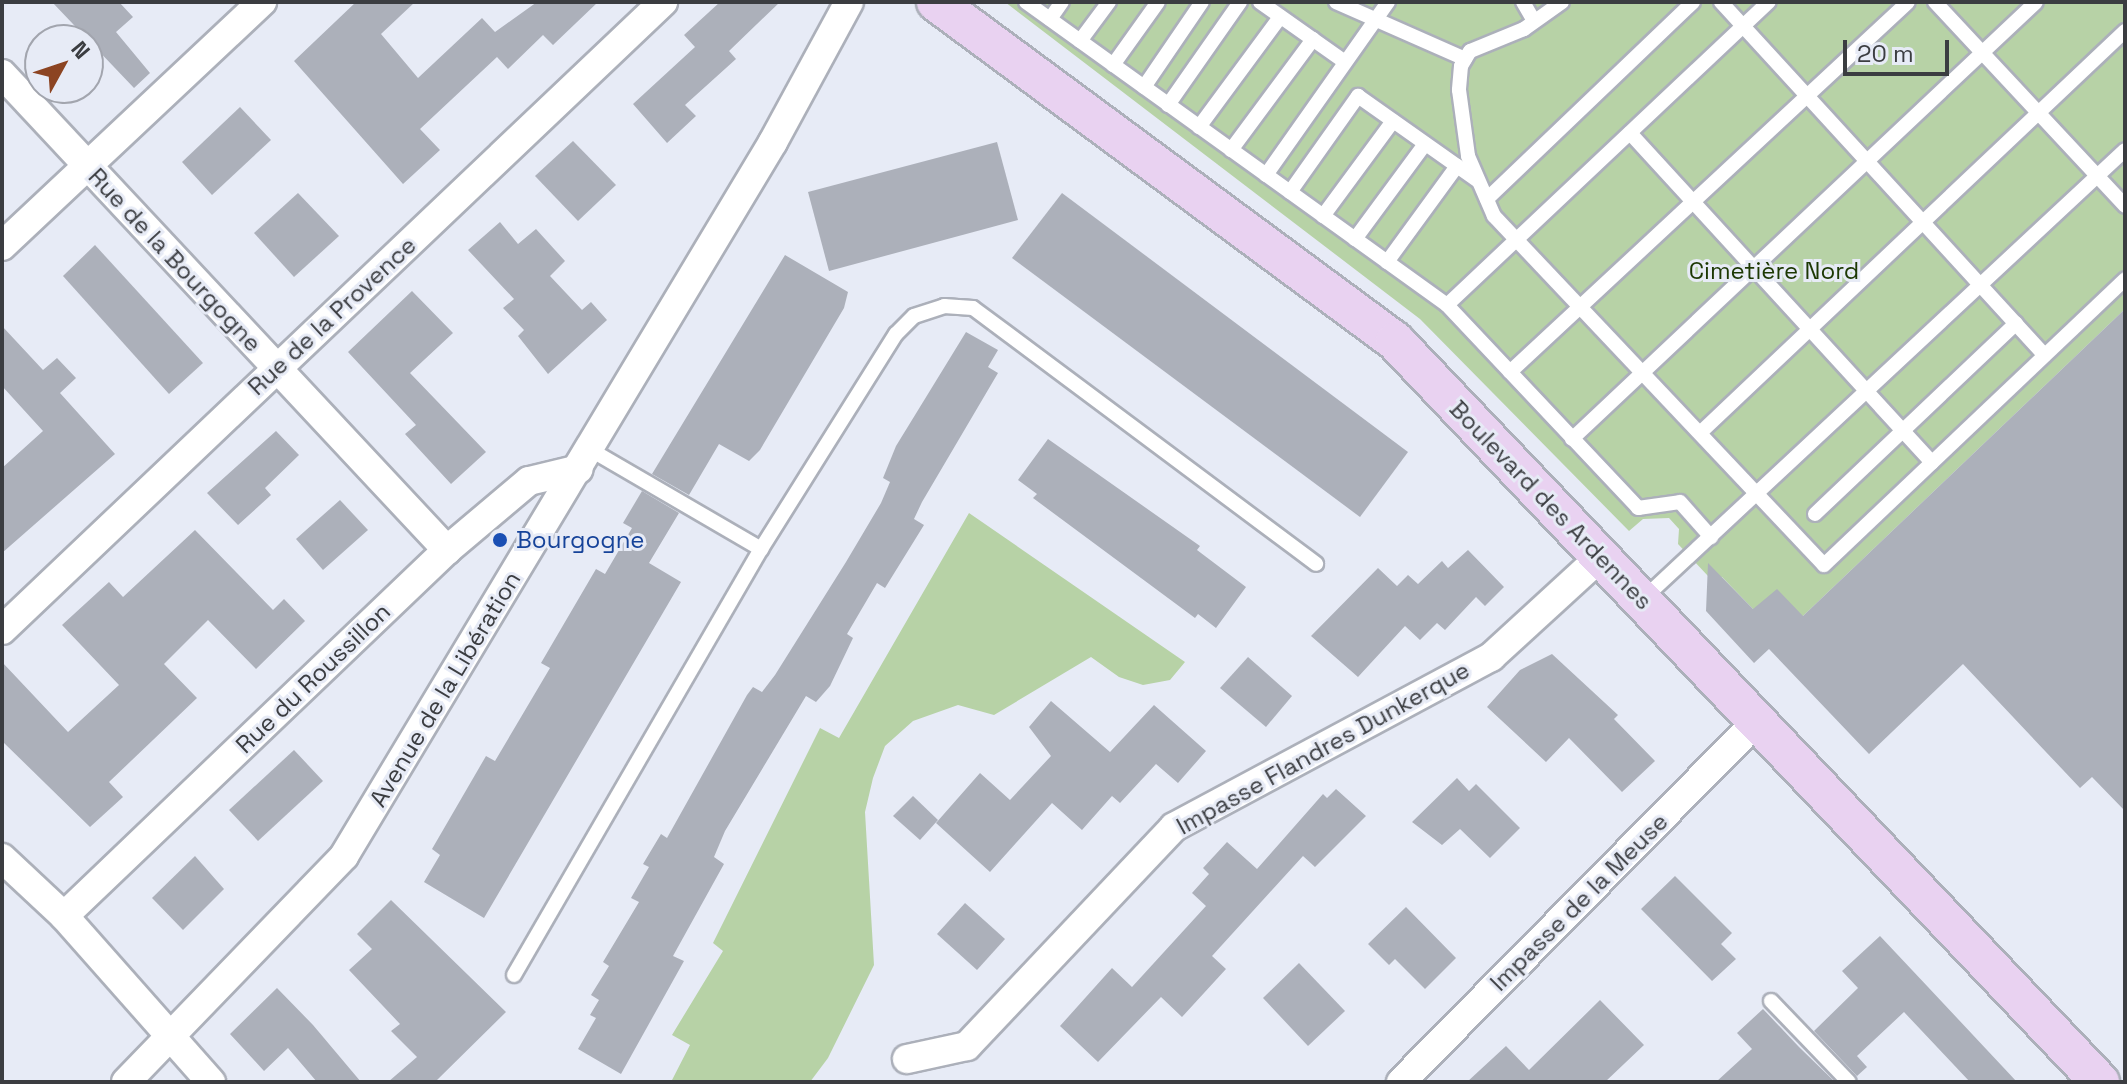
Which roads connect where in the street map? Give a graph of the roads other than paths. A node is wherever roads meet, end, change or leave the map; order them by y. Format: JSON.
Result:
{"nodes":[{"id":1,"x":262,"y":2,"type":"edge"},
{"id":2,"x":663,"y":2,"type":"edge"},
{"id":3,"x":849,"y":2,"type":"edge"},
{"id":4,"x":936,"y":2,"type":"edge"},
{"id":5,"x":1027,"y":2,"type":"edge"},
{"id":6,"x":1062,"y":2,"type":"edge"},
{"id":7,"x":1109,"y":2,"type":"edge"},
{"id":8,"x":1158,"y":2,"type":"edge"},
{"id":9,"x":1202,"y":2,"type":"edge"},
{"id":10,"x":1240,"y":2,"type":"edge"},
{"id":11,"x":1260,"y":2,"type":"edge"},
{"id":12,"x":1336,"y":2,"type":"edge"},
{"id":13,"x":1388,"y":2,"type":"edge"},
{"id":14,"x":1523,"y":2,"type":"edge"},
{"id":15,"x":1562,"y":2,"type":"edge"},
{"id":16,"x":1693,"y":2,"type":"edge"},
{"id":17,"x":1721,"y":2,"type":"edge"},
{"id":18,"x":1769,"y":2,"type":"edge"},
{"id":19,"x":1908,"y":2,"type":"edge"},
{"id":20,"x":1935,"y":2,"type":"edge"},
{"id":21,"x":2036,"y":2,"type":"edge"},
{"id":22,"x":1280,"y":17,"type":"junction"},
{"id":23,"x":1050,"y":19,"type":"junction"},
{"id":24,"x":1375,"y":20,"type":"junction"},
{"id":25,"x":1534,"y":21,"type":"junction"},
{"id":26,"x":1744,"y":26,"type":"junction"},
{"id":27,"x":2125,"y":31,"type":"edge"},
{"id":28,"x":1313,"y":39,"type":"junction"},
{"id":29,"x":1080,"y":41,"type":"junction"},
{"id":30,"x":1982,"y":53,"type":"junction"},
{"id":31,"x":1465,"y":59,"type":"junction"},
{"id":32,"x":1345,"y":62,"type":"junction"},
{"id":33,"x":1113,"y":65,"type":"junction"},
{"id":34,"x":2,"y":74,"type":"edge"},
{"id":35,"x":1144,"y":87,"type":"junction"},
{"id":36,"x":1807,"y":96,"type":"junction"},
{"id":37,"x":1168,"y":105,"type":"junction"},
{"id":38,"x":2038,"y":113,"type":"junction"},
{"id":39,"x":1393,"y":121,"type":"junction"},
{"id":40,"x":1199,"y":127,"type":"junction"},
{"id":41,"x":1630,"y":133,"type":"junction"},
{"id":42,"x":1425,"y":144,"type":"junction"},
{"id":43,"x":1231,"y":150,"type":"junction"},
{"id":44,"x":2125,"y":150,"type":"edge"},
{"id":45,"x":1867,"y":161,"type":"junction"},
{"id":46,"x":1457,"y":166,"type":"junction"},
{"id":47,"x":88,"y":168,"type":"junction"},
{"id":48,"x":1266,"y":175,"type":"junction"},
{"id":49,"x":2097,"y":176,"type":"junction"},
{"id":50,"x":1480,"y":182,"type":"junction"},
{"id":51,"x":1290,"y":192,"type":"junction"},
{"id":52,"x":1487,"y":199,"type":"junction"},
{"id":53,"x":1694,"y":202,"type":"junction"},
{"id":54,"x":2125,"y":206,"type":"edge"},
{"id":55,"x":1323,"y":216,"type":"junction"},
{"id":56,"x":1923,"y":222,"type":"junction"},
{"id":57,"x":1355,"y":239,"type":"junction"},
{"id":58,"x":1516,"y":240,"type":"junction"},
{"id":59,"x":2,"y":246,"type":"edge"},
{"id":60,"x":1387,"y":262,"type":"junction"},
{"id":61,"x":1754,"y":268,"type":"junction"},
{"id":62,"x":2125,"y":279,"type":"edge"},
{"id":63,"x":1981,"y":284,"type":"junction"},
{"id":64,"x":1447,"y":305,"type":"junction"},
{"id":65,"x":1580,"y":308,"type":"junction"},
{"id":66,"x":2016,"y":323,"type":"junction"},
{"id":67,"x":1811,"y":328,"type":"junction"},
{"id":68,"x":2045,"y":355,"type":"junction"},
{"id":69,"x":276,"y":368,"type":"junction"},
{"id":70,"x":1510,"y":372,"type":"junction"},
{"id":71,"x":1643,"y":373,"type":"junction"},
{"id":72,"x":1867,"y":390,"type":"junction"},
{"id":73,"x":1903,"y":430,"type":"junction"},
{"id":74,"x":1700,"y":433,"type":"junction"},
{"id":75,"x":1572,"y":439,"type":"junction"},
{"id":76,"x":585,"y":460,"type":"junction"},
{"id":77,"x":1932,"y":462,"type":"junction"},
{"id":78,"x":1757,"y":493,"type":"junction"},
{"id":79,"x":1815,"y":514,"type":"dead end"},
{"id":80,"x":1711,"y":537,"type":"junction"},
{"id":81,"x":761,"y":549,"type":"junction"},
{"id":82,"x":447,"y":550,"type":"junction"},
{"id":83,"x":1600,"y":557,"type":"junction"},
{"id":84,"x":1316,"y":564,"type":"dead end"},
{"id":85,"x":1642,"y":601,"type":"junction"},
{"id":86,"x":2,"y":630,"type":"edge"},
{"id":87,"x":1756,"y":722,"type":"junction"},
{"id":88,"x":2,"y":858,"type":"edge"},
{"id":89,"x":64,"y":916,"type":"junction"},
{"id":90,"x":514,"y":975,"type":"dead end"},
{"id":91,"x":1771,"y":1001,"type":"dead end"},
{"id":92,"x":168,"y":1038,"type":"junction"},
{"id":93,"x":907,"y":1059,"type":"dead end"},
{"id":94,"x":126,"y":1082,"type":"edge"},
{"id":95,"x":211,"y":1082,"type":"edge"},
{"id":96,"x":1401,"y":1082,"type":"edge"},
{"id":97,"x":1849,"y":1082,"type":"edge"},
{"id":98,"x":2100,"y":1082,"type":"edge"}],
"edges":[{"from":1,"to":47,"type":"street"},
{"from":2,"to":69,"type":"street","name":"Rue de la Provence"},
{"from":3,"to":76,"type":"street","name":"Avenue de la Libération"},
{"from":4,"to":83,"type":"main road","name":"Boulevard des Ardennes"},
{"from":5,"to":23,"type":"lane"},
{"from":6,"to":23,"type":"lane"},
{"from":7,"to":29,"type":"lane"},
{"from":8,"to":33,"type":"lane"},
{"from":9,"to":35,"type":"lane"},
{"from":10,"to":37,"type":"lane"},
{"from":11,"to":22,"type":"lane"},
{"from":12,"to":24,"type":"lane"},
{"from":13,"to":24,"type":"lane"},
{"from":14,"to":25,"type":"lane"},
{"from":15,"to":25,"type":"lane"},
{"from":16,"to":52,"type":"lane"},
{"from":17,"to":26,"type":"lane"},
{"from":18,"to":26,"type":"lane"},
{"from":19,"to":36,"type":"lane"},
{"from":20,"to":30,"type":"lane"},
{"from":21,"to":30,"type":"lane"},
{"from":22,"to":28,"type":"lane"},
{"from":22,"to":40,"type":"lane"},
{"from":23,"to":29,"type":"lane"},
{"from":24,"to":31,"type":"lane"},
{"from":24,"to":32,"type":"lane"},
{"from":25,"to":31,"type":"lane"},
{"from":26,"to":36,"type":"lane"},
{"from":26,"to":41,"type":"lane"},
{"from":27,"to":38,"type":"lane"},
{"from":28,"to":32,"type":"lane"},
{"from":28,"to":43,"type":"lane"},
{"from":29,"to":33,"type":"lane"},
{"from":30,"to":38,"type":"lane"},
{"from":30,"to":45,"type":"lane"},
{"from":31,"to":50,"type":"lane"},
{"from":32,"to":48,"type":"lane"},
{"from":33,"to":35,"type":"lane"},
{"from":34,"to":47,"type":"street","name":"Rue de la Bourgogne"},
{"from":35,"to":37,"type":"lane"},
{"from":36,"to":45,"type":"lane"},
{"from":36,"to":53,"type":"lane"},
{"from":37,"to":40,"type":"lane"},
{"from":38,"to":49,"type":"lane"},
{"from":38,"to":56,"type":"lane"},
{"from":39,"to":42,"type":"lane"},
{"from":39,"to":51,"type":"lane"},
{"from":39,"to":55,"type":"lane"},
{"from":40,"to":43,"type":"lane"},
{"from":41,"to":53,"type":"lane"},
{"from":41,"to":58,"type":"lane"},
{"from":42,"to":46,"type":"lane"},
{"from":42,"to":57,"type":"lane"},
{"from":43,"to":48,"type":"lane"},
{"from":44,"to":49,"type":"lane"},
{"from":45,"to":56,"type":"lane"},
{"from":45,"to":61,"type":"lane"},
{"from":46,"to":50,"type":"lane"},
{"from":46,"to":60,"type":"lane"},
{"from":47,"to":59,"type":"street"},
{"from":47,"to":69,"type":"street","name":"Rue de la Bourgogne"},
{"from":48,"to":51,"type":"lane"},
{"from":49,"to":54,"type":"lane"},
{"from":49,"to":63,"type":"lane"},
{"from":50,"to":52,"type":"lane"},
{"from":51,"to":55,"type":"lane"},
{"from":52,"to":58,"type":"lane"},
{"from":53,"to":61,"type":"lane"},
{"from":53,"to":65,"type":"lane"},
{"from":55,"to":57,"type":"lane"},
{"from":56,"to":63,"type":"lane"},
{"from":56,"to":67,"type":"lane"},
{"from":57,"to":60,"type":"lane"},
{"from":58,"to":64,"type":"lane"},
{"from":58,"to":65,"type":"lane"},
{"from":60,"to":64,"type":"lane"},
{"from":61,"to":67,"type":"lane"},
{"from":61,"to":71,"type":"lane"},
{"from":62,"to":68,"type":"lane"},
{"from":63,"to":66,"type":"lane"},
{"from":63,"to":72,"type":"lane"},
{"from":64,"to":70,"type":"lane"},
{"from":65,"to":70,"type":"lane"},
{"from":65,"to":71,"type":"lane"},
{"from":66,"to":68,"type":"lane"},
{"from":66,"to":73,"type":"lane"},
{"from":67,"to":72,"type":"lane"},
{"from":67,"to":74,"type":"lane"},
{"from":68,"to":77,"type":"lane"},
{"from":69,"to":82,"type":"street","name":"Rue de la Bourgogne"},
{"from":69,"to":86,"type":"street","name":"Rue de la Provence"},
{"from":70,"to":75,"type":"lane"},
{"from":71,"to":74,"type":"lane"},
{"from":71,"to":75,"type":"lane"},
{"from":72,"to":73,"type":"lane"},
{"from":72,"to":78,"type":"lane"},
{"from":73,"to":77,"type":"lane"},
{"from":73,"to":79,"type":"lane"},
{"from":74,"to":78,"type":"lane"},
{"from":75,"to":80,"type":"lane"},
{"from":76,"to":81,"type":"lane"},
{"from":76,"to":82,"type":"street","name":"Rue du Roussillon"},
{"from":76,"to":92,"type":"street","name":"Avenue de la Libération"},
{"from":77,"to":78,"type":"lane"},
{"from":78,"to":80,"type":"lane"},
{"from":80,"to":85,"type":"lane"},
{"from":81,"to":84,"type":"lane"},
{"from":81,"to":90,"type":"lane"},
{"from":82,"to":89,"type":"street","name":"Rue du Roussillon"},
{"from":83,"to":85,"type":"main road","name":"Boulevard des Ardennes"},
{"from":83,"to":93,"type":"street","name":"Impasse Flandres Dunkerque"},
{"from":85,"to":87,"type":"main road","name":"Boulevard des Ardennes"},
{"from":87,"to":96,"type":"street","name":"Impasse de la Meuse"},
{"from":87,"to":98,"type":"main road","name":"Boulevard des Ardennes"},
{"from":88,"to":89,"type":"street"},
{"from":89,"to":92,"type":"street"},
{"from":91,"to":97,"type":"lane"},
{"from":92,"to":94,"type":"street","name":"Avenue de la Libération"},
{"from":92,"to":95,"type":"street"}]}
